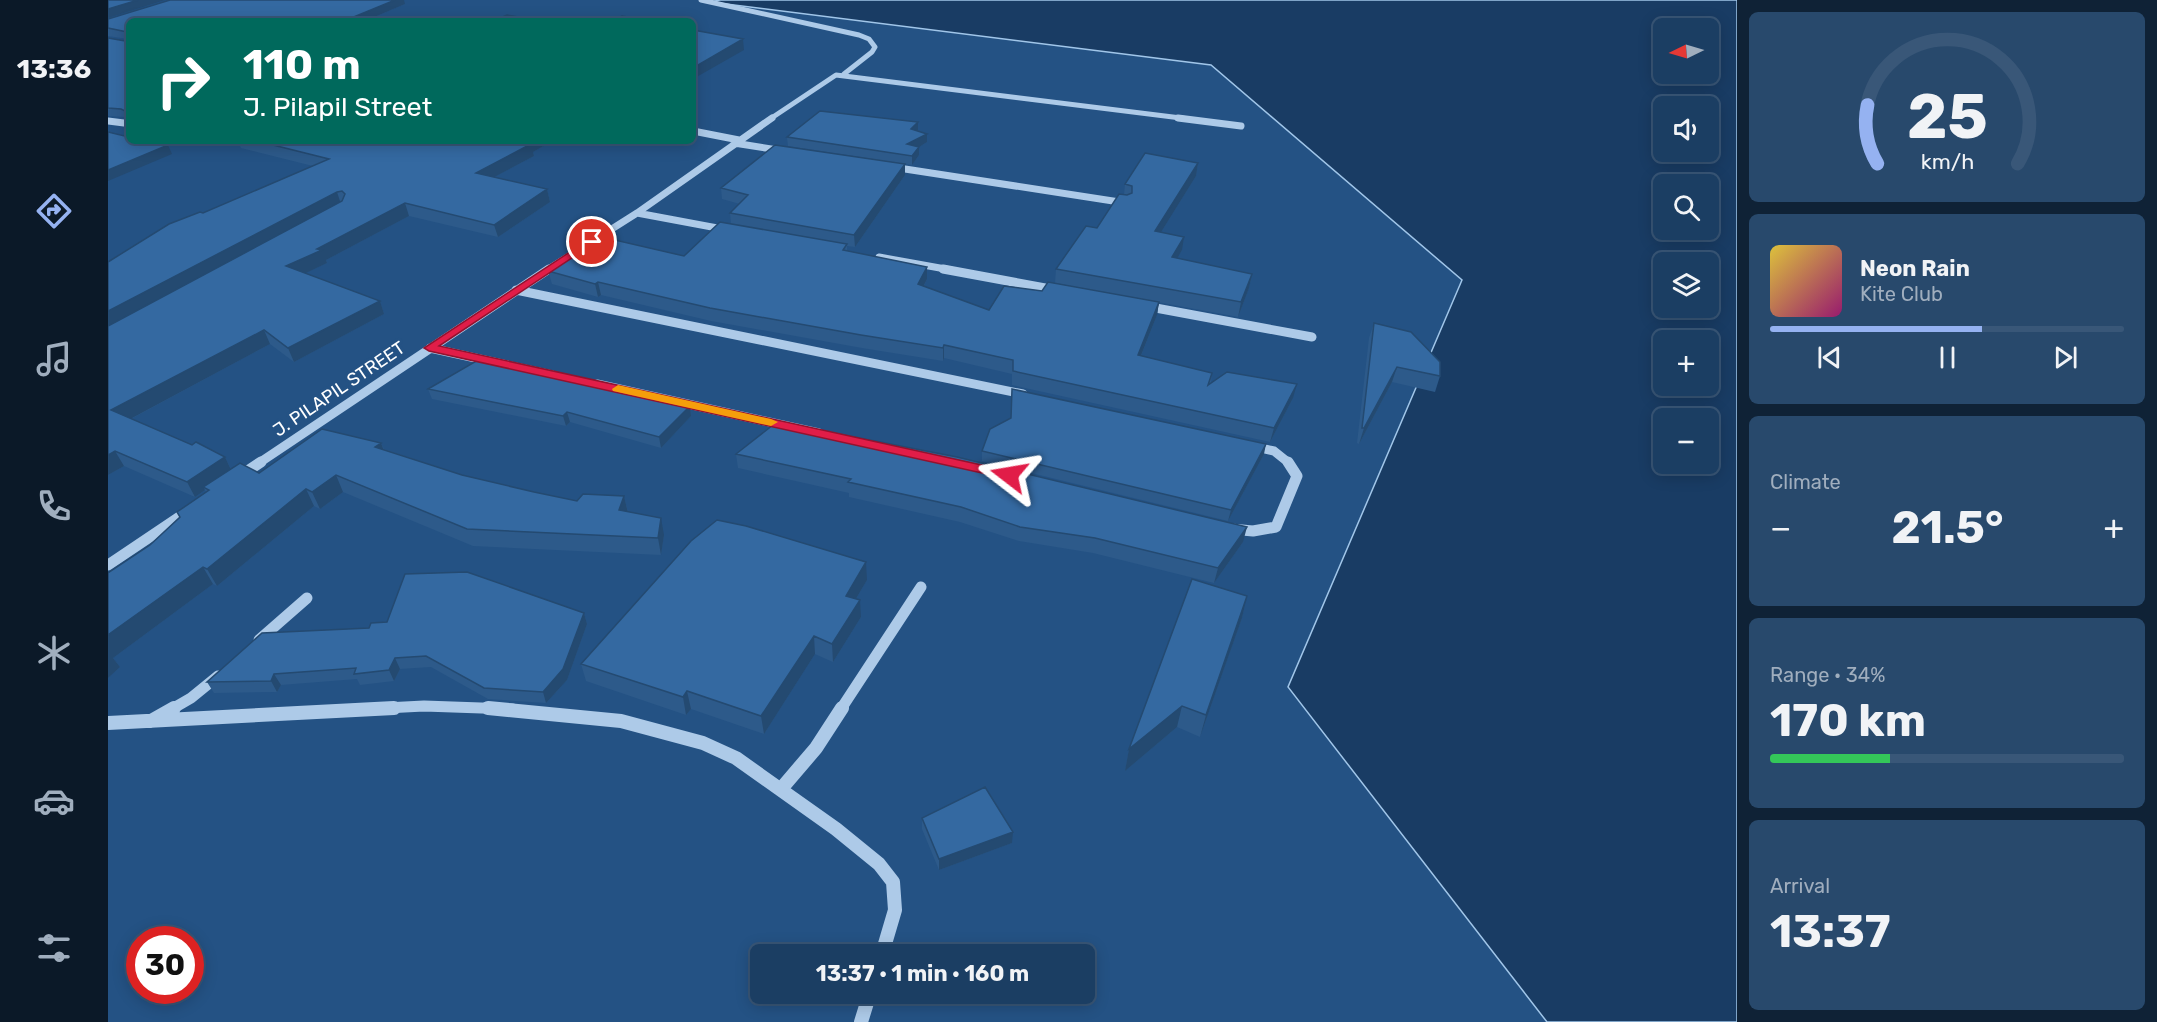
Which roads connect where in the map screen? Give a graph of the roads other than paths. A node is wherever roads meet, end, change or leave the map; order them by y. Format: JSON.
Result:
{"nodes":[{"id":1,"x":701,"y":0,"type":"edge"},
{"id":2,"x":844,"y":74,"type":"junction"},
{"id":3,"x":108,"y":120,"type":"edge"},
{"id":4,"x":124,"y":123,"type":"edge"},
{"id":5,"x":1241,"y":126,"type":"dead end"},
{"id":6,"x":696,"y":132,"type":"edge"},
{"id":7,"x":737,"y":142,"type":"junction"},
{"id":8,"x":789,"y":151,"type":"edge"},
{"id":9,"x":878,"y":165,"type":"edge"},
{"id":10,"x":1126,"y":203,"type":"edge"},
{"id":11,"x":637,"y":213,"type":"junction"},
{"id":12,"x":742,"y":232,"type":"edge"},
{"id":13,"x":870,"y":256,"type":"edge"},
{"id":14,"x":516,"y":290,"type":"junction"},
{"id":15,"x":1068,"y":292,"type":"edge"},
{"id":16,"x":1138,"y":305,"type":"edge"},
{"id":17,"x":1312,"y":337,"type":"dead end"},
{"id":18,"x":429,"y":348,"type":"junction"},
{"id":19,"x":558,"y":376,"type":"edge"},
{"id":20,"x":581,"y":381,"type":"edge"},
{"id":21,"x":1034,"y":397,"type":"edge"},
{"id":22,"x":826,"y":434,"type":"edge"},
{"id":23,"x":1239,"y":443,"type":"edge"},
{"id":24,"x":235,"y":480,"type":"edge"},
{"id":25,"x":196,"y":506,"type":"edge"},
{"id":26,"x":1215,"y":526,"type":"edge"},
{"id":27,"x":108,"y":565,"type":"edge"},
{"id":28,"x":921,"y":586,"type":"dead end"},
{"id":29,"x":307,"y":598,"type":"dead end"},
{"id":30,"x":249,"y":649,"type":"edge"},
{"id":31,"x":224,"y":671,"type":"edge"},
{"id":32,"x":148,"y":722,"type":"junction"},
{"id":33,"x":108,"y":723,"type":"edge"},
{"id":34,"x":781,"y":789,"type":"junction"},
{"id":35,"x":885,"y":944,"type":"edge"},
{"id":36,"x":867,"y":1004,"type":"edge"},
{"id":37,"x":861,"y":1022,"type":"edge"}],
"edges":[{"from":1,"to":2,"type":"street","name":"J. PILAPIL STREET"},
{"from":2,"to":5,"type":"street"},
{"from":2,"to":7,"type":"street","name":"J. PILAPIL STREET"},
{"from":3,"to":4,"type":"street"},
{"from":6,"to":7,"type":"street"},
{"from":7,"to":8,"type":"street"},
{"from":7,"to":11,"type":"street","name":"J. PILAPIL STREET"},
{"from":9,"to":10,"type":"street"},
{"from":11,"to":12,"type":"street"},
{"from":11,"to":14,"type":"street","name":"J. PILAPIL STREET"},
{"from":13,"to":15,"type":"street"},
{"from":14,"to":18,"type":"street","name":"J. PILAPIL STREET"},
{"from":14,"to":21,"type":"street"},
{"from":16,"to":17,"type":"street"},
{"from":18,"to":19,"type":"street"},
{"from":18,"to":24,"type":"street","name":"J. PILAPIL STREET"},
{"from":20,"to":22,"type":"street"},
{"from":23,"to":26,"type":"street"},
{"from":25,"to":27,"type":"street"},
{"from":28,"to":34,"type":"street"},
{"from":29,"to":30,"type":"street"},
{"from":31,"to":32,"type":"street"},
{"from":32,"to":33,"type":"street"},
{"from":32,"to":34,"type":"street"},
{"from":34,"to":35,"type":"street"},
{"from":36,"to":37,"type":"street"}]}
